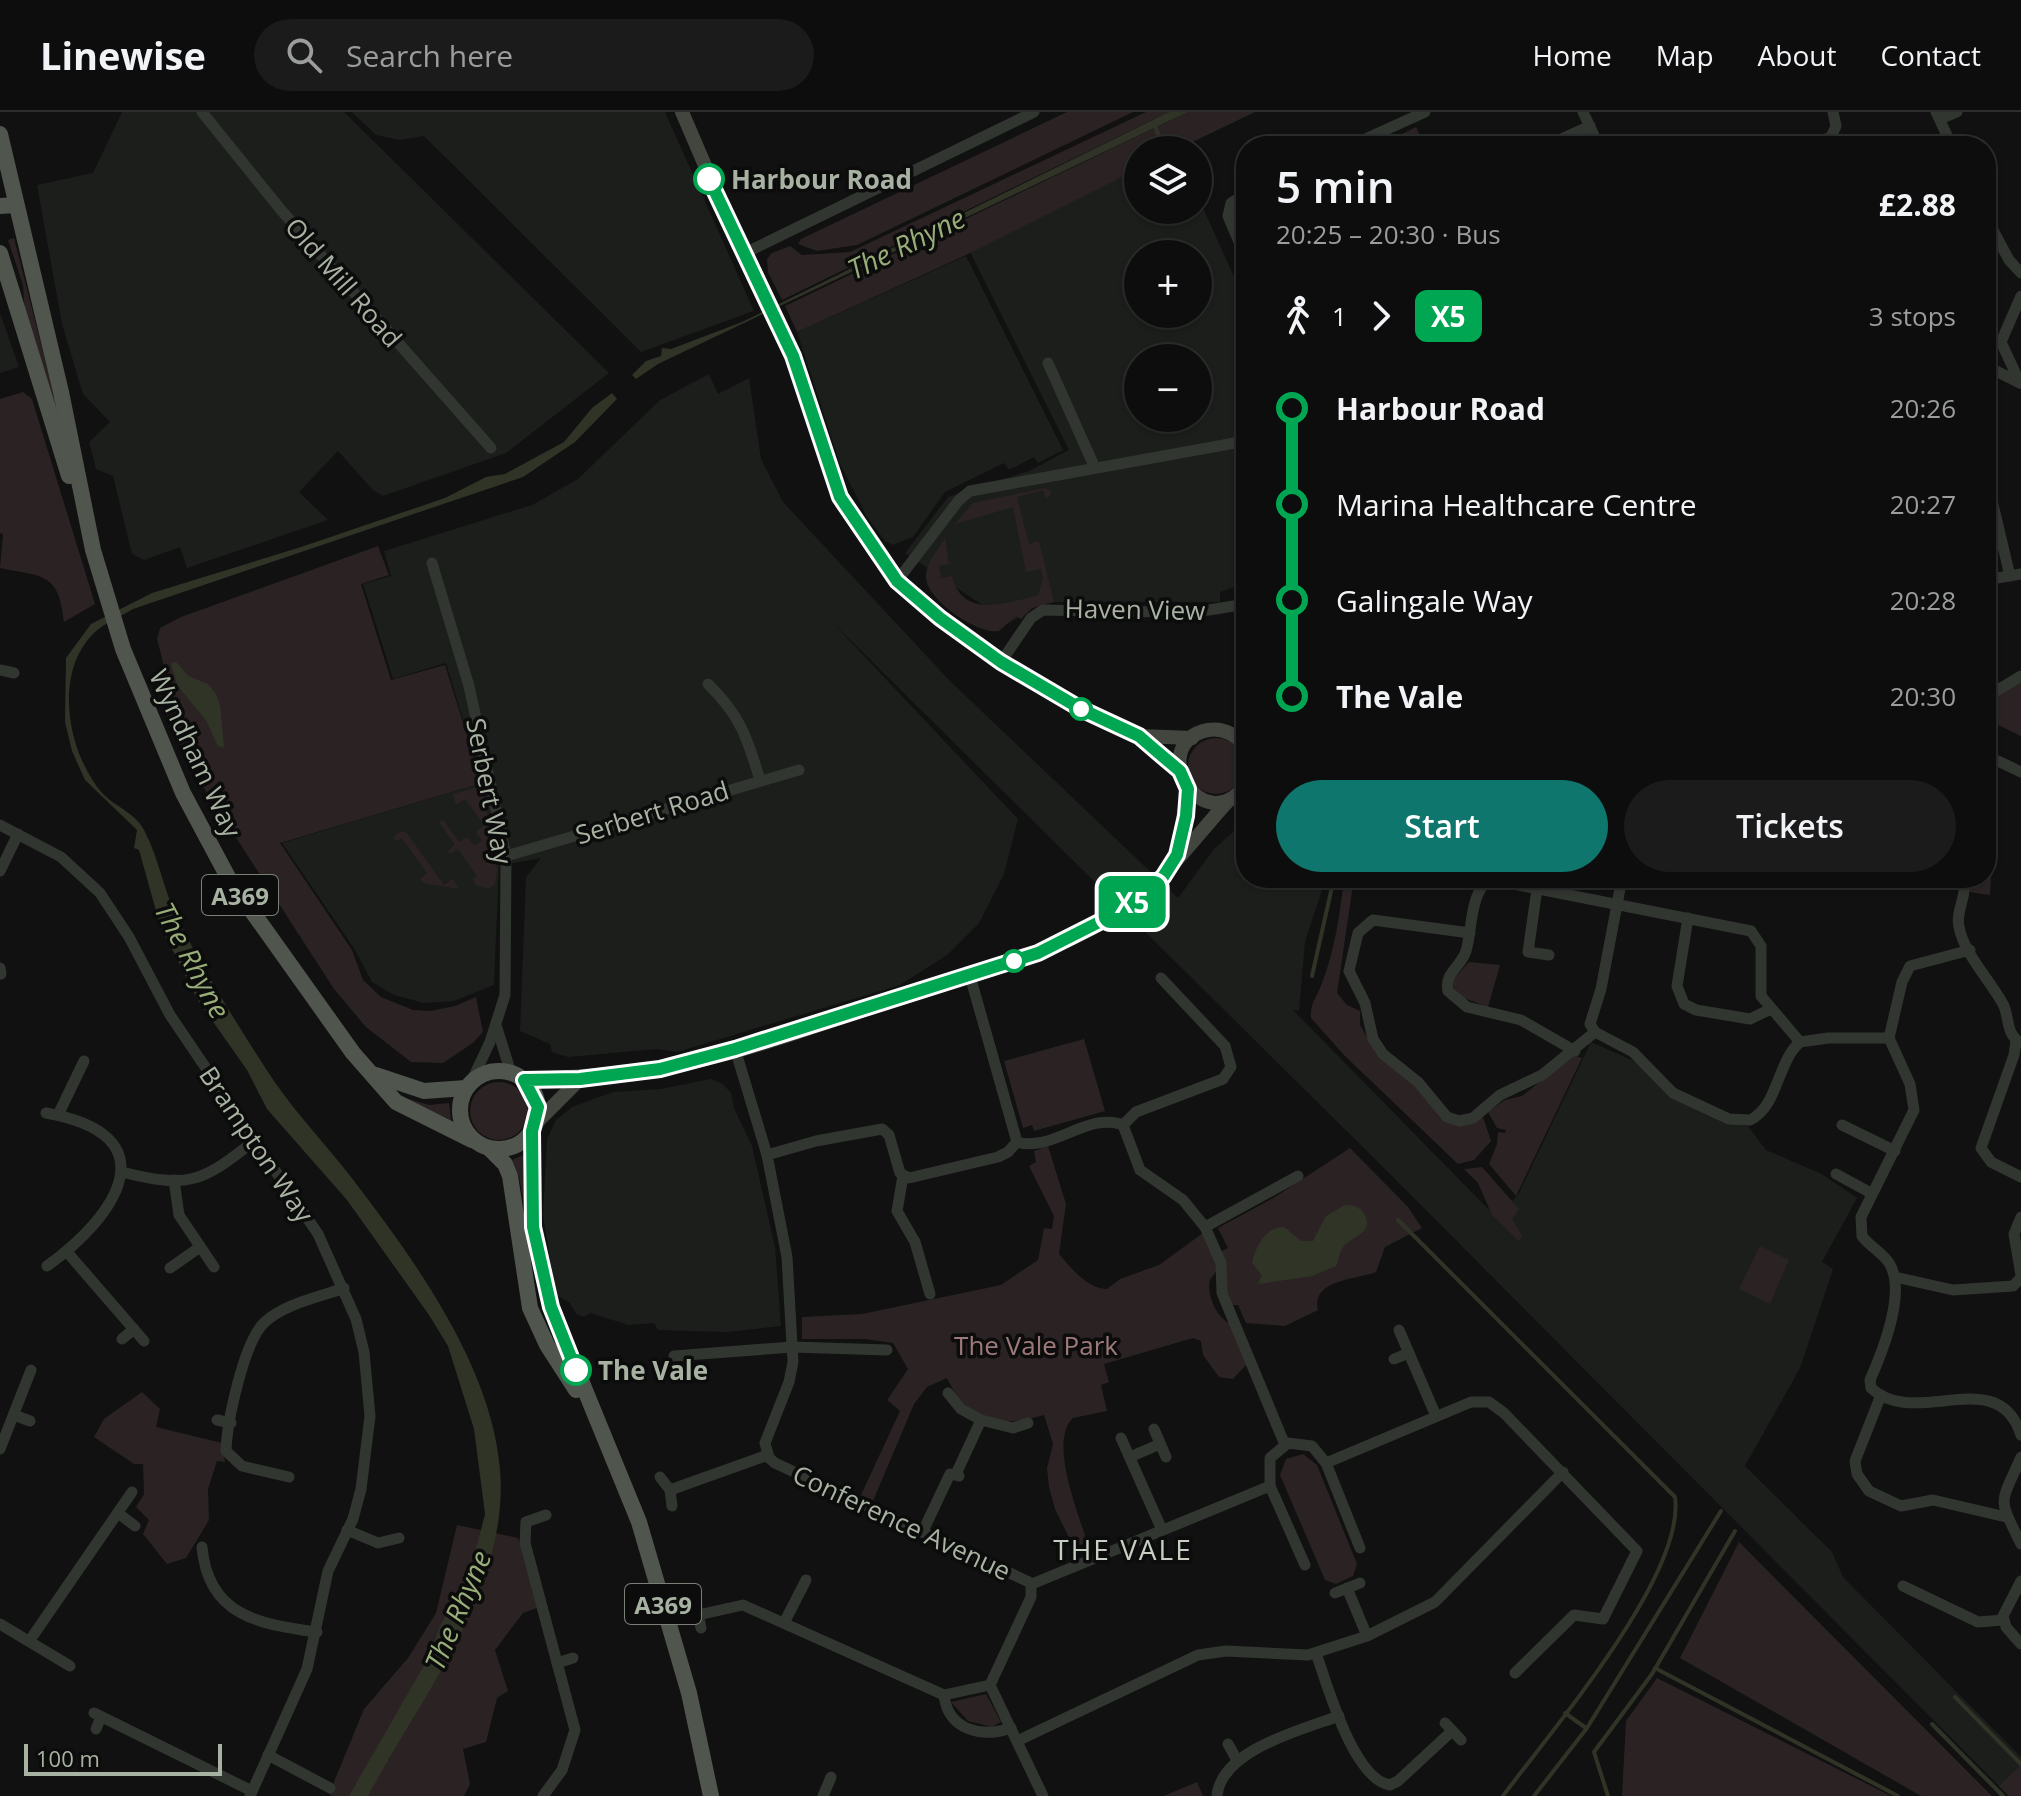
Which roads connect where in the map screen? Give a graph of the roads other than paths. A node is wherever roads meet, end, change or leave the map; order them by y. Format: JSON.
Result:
{"nodes":[{"id":1,"x":202,"y":112,"type":"edge"},
{"id":2,"x":682,"y":112,"type":"edge"},
{"id":3,"x":1034,"y":112,"type":"edge"},
{"id":4,"x":1425,"y":112,"type":"edge"},
{"id":5,"x":1583,"y":112,"type":"edge"},
{"id":6,"x":1833,"y":112,"type":"edge"},
{"id":7,"x":1957,"y":112,"type":"edge"},
{"id":8,"x":1938,"y":116,"type":"edge"},
{"id":9,"x":1590,"y":126,"type":"junction"},
{"id":10,"x":0,"y":134,"type":"edge"},
{"id":11,"x":1373,"y":136,"type":"edge"},
{"id":12,"x":1568,"y":136,"type":"edge"},
{"id":13,"x":1594,"y":136,"type":"edge"},
{"id":14,"x":1832,"y":136,"type":"edge"},
{"id":15,"x":1947,"y":136,"type":"edge"},
{"id":16,"x":1236,"y":200,"type":"edge"},
{"id":17,"x":8,"y":206,"type":"edge"},
{"id":18,"x":1236,"y":235,"type":"edge"},
{"id":19,"x":1996,"y":247,"type":"edge"},
{"id":20,"x":0,"y":253,"type":"edge"},
{"id":21,"x":743,"y":254,"type":"junction"},
{"id":22,"x":2021,"y":273,"type":"edge"},
{"id":23,"x":2021,"y":296,"type":"edge"},
{"id":24,"x":1048,"y":363,"type":"dead end"},
{"id":25,"x":1996,"y":371,"type":"edge"},
{"id":26,"x":2020,"y":383,"type":"edge"},
{"id":27,"x":1236,"y":443,"type":"edge"},
{"id":28,"x":491,"y":448,"type":"dead end"},
{"id":29,"x":1095,"y":468,"type":"junction"},
{"id":30,"x":1996,"y":508,"type":"edge"},
{"id":31,"x":93,"y":550,"type":"junction"},
{"id":32,"x":432,"y":563,"type":"dead end"},
{"id":33,"x":2016,"y":575,"type":"edge"},
{"id":34,"x":1996,"y":578,"type":"edge"},
{"id":35,"x":897,"y":581,"type":"junction"},
{"id":36,"x":1236,"y":605,"type":"edge"},
{"id":37,"x":1001,"y":662,"type":"junction"},
{"id":38,"x":0,"y":670,"type":"edge"},
{"id":39,"x":14,"y":673,"type":"dead end"},
{"id":40,"x":2021,"y":676,"type":"edge"},
{"id":41,"x":708,"y":684,"type":"dead end"},
{"id":42,"x":1996,"y":691,"type":"edge"},
{"id":43,"x":1139,"y":736,"type":"junction"},
{"id":44,"x":1192,"y":738,"type":"junction"},
{"id":45,"x":1236,"y":738,"type":"edge"},
{"id":46,"x":1998,"y":761,"type":"dead end"},
{"id":47,"x":799,"y":770,"type":"dead end"},
{"id":48,"x":1180,"y":771,"type":"junction"},
{"id":49,"x":2021,"y":772,"type":"edge"},
{"id":50,"x":760,"y":780,"type":"junction"},
{"id":51,"x":1188,"y":789,"type":"junction"},
{"id":52,"x":1236,"y":794,"type":"edge"},
{"id":53,"x":1229,"y":800,"type":"junction"},
{"id":54,"x":0,"y":825,"type":"edge"},
{"id":55,"x":18,"y":834,"type":"junction"},
{"id":56,"x":1177,"y":855,"type":"junction"},
{"id":57,"x":506,"y":856,"type":"junction"},
{"id":58,"x":0,"y":871,"type":"edge"},
{"id":59,"x":1482,"y":888,"type":"edge"},
{"id":60,"x":1532,"y":888,"type":"edge"},
{"id":61,"x":1620,"y":888,"type":"edge"},
{"id":62,"x":1964,"y":888,"type":"edge"},
{"id":63,"x":1537,"y":889,"type":"junction"},
{"id":64,"x":1618,"y":904,"type":"junction"},
{"id":65,"x":1688,"y":918,"type":"junction"},
{"id":66,"x":1470,"y":933,"type":"junction"},
{"id":67,"x":1970,"y":950,"type":"junction"},
{"id":68,"x":1549,"y":955,"type":"dead end"},
{"id":69,"x":970,"y":976,"type":"junction"},
{"id":70,"x":1161,"y":978,"type":"dead end"},
{"id":71,"x":1771,"y":1009,"type":"junction"},
{"id":72,"x":496,"y":1024,"type":"junction"},
{"id":73,"x":1595,"y":1032,"type":"junction"},
{"id":74,"x":1889,"y":1038,"type":"junction"},
{"id":75,"x":2018,"y":1041,"type":"edge"},
{"id":76,"x":1800,"y":1042,"type":"junction"},
{"id":77,"x":735,"y":1049,"type":"junction"},
{"id":78,"x":1575,"y":1051,"type":"junction"},
{"id":79,"x":84,"y":1061,"type":"dead end"},
{"id":80,"x":376,"y":1075,"type":"junction"},
{"id":81,"x":517,"y":1076,"type":"junction"},
{"id":82,"x":580,"y":1079,"type":"junction"},
{"id":83,"x":468,"y":1085,"type":"junction"},
{"id":84,"x":1123,"y":1125,"type":"junction"},
{"id":85,"x":1842,"y":1125,"type":"dead end"},
{"id":86,"x":534,"y":1127,"type":"junction"},
{"id":87,"x":472,"y":1140,"type":"junction"},
{"id":88,"x":254,"y":1141,"type":"junction"},
{"id":89,"x":1017,"y":1142,"type":"junction"},
{"id":90,"x":490,"y":1149,"type":"junction"},
{"id":91,"x":1895,"y":1151,"type":"junction"},
{"id":92,"x":767,"y":1155,"type":"junction"},
{"id":93,"x":122,"y":1172,"type":"junction"},
{"id":94,"x":1836,"y":1174,"type":"dead end"},
{"id":95,"x":903,"y":1176,"type":"junction"},
{"id":96,"x":1298,"y":1176,"type":"dead end"},
{"id":97,"x":2021,"y":1177,"type":"edge"},
{"id":98,"x":174,"y":1180,"type":"junction"},
{"id":99,"x":1871,"y":1193,"type":"junction"},
{"id":100,"x":2021,"y":1217,"type":"edge"},
{"id":101,"x":1205,"y":1227,"type":"junction"},
{"id":102,"x":200,"y":1247,"type":"junction"},
{"id":103,"x":67,"y":1252,"type":"junction"},
{"id":104,"x":47,"y":1266,"type":"dead end"},
{"id":105,"x":214,"y":1267,"type":"dead end"},
{"id":106,"x":170,"y":1268,"type":"dead end"},
{"id":107,"x":1895,"y":1277,"type":"junction"},
{"id":108,"x":2021,"y":1279,"type":"edge"},
{"id":109,"x":344,"y":1288,"type":"junction"},
{"id":110,"x":930,"y":1294,"type":"dead end"},
{"id":111,"x":134,"y":1329,"type":"junction"},
{"id":112,"x":1399,"y":1330,"type":"dead end"},
{"id":113,"x":122,"y":1339,"type":"dead end"},
{"id":114,"x":144,"y":1341,"type":"dead end"},
{"id":115,"x":792,"y":1347,"type":"junction"},
{"id":116,"x":887,"y":1350,"type":"dead end"},
{"id":117,"x":1409,"y":1353,"type":"junction"},
{"id":118,"x":674,"y":1356,"type":"dead end"},
{"id":119,"x":1394,"y":1359,"type":"dead end"},
{"id":120,"x":31,"y":1370,"type":"dead end"},
{"id":121,"x":948,"y":1393,"type":"dead end"},
{"id":122,"x":1881,"y":1395,"type":"junction"},
{"id":123,"x":14,"y":1415,"type":"junction"},
{"id":124,"x":1436,"y":1416,"type":"junction"},
{"id":125,"x":594,"y":1418,"type":"junction"},
{"id":126,"x":217,"y":1420,"type":"dead end"},
{"id":127,"x":981,"y":1420,"type":"junction"},
{"id":128,"x":30,"y":1421,"type":"dead end"},
{"id":129,"x":231,"y":1423,"type":"junction"},
{"id":130,"x":1028,"y":1423,"type":"dead end"},
{"id":131,"x":1013,"y":1428,"type":"junction"},
{"id":132,"x":1154,"y":1429,"type":"dead end"},
{"id":133,"x":2021,"y":1435,"type":"edge"},
{"id":134,"x":1121,"y":1438,"type":"dead end"},
{"id":135,"x":1007,"y":1441,"type":"dead end"},
{"id":136,"x":1160,"y":1444,"type":"junction"},
{"id":137,"x":1285,"y":1445,"type":"junction"},
{"id":138,"x":0,"y":1449,"type":"edge"},
{"id":139,"x":768,"y":1455,"type":"junction"},
{"id":140,"x":1130,"y":1457,"type":"junction"},
{"id":141,"x":1166,"y":1457,"type":"dead end"},
{"id":142,"x":2021,"y":1457,"type":"edge"},
{"id":143,"x":1326,"y":1463,"type":"junction"},
{"id":144,"x":1563,"y":1472,"type":"junction"},
{"id":145,"x":289,"y":1477,"type":"dead end"},
{"id":146,"x":660,"y":1477,"type":"dead end"},
{"id":147,"x":1270,"y":1486,"type":"junction"},
{"id":148,"x":670,"y":1490,"type":"junction"},
{"id":149,"x":132,"y":1492,"type":"dead end"},
{"id":150,"x":672,"y":1506,"type":"dead end"},
{"id":151,"x":118,"y":1513,"type":"junction"},
{"id":152,"x":546,"y":1515,"type":"dead end"},
{"id":153,"x":2006,"y":1517,"type":"junction"},
{"id":154,"x":135,"y":1526,"type":"dead end"},
{"id":155,"x":347,"y":1530,"type":"junction"},
{"id":156,"x":1162,"y":1530,"type":"junction"},
{"id":157,"x":923,"y":1531,"type":"junction"},
{"id":158,"x":2021,"y":1544,"type":"edge"},
{"id":159,"x":391,"y":1545,"type":"dead end"},
{"id":160,"x":202,"y":1547,"type":"dead end"},
{"id":161,"x":1360,"y":1548,"type":"dead end"},
{"id":162,"x":1305,"y":1565,"type":"dead end"},
{"id":163,"x":806,"y":1580,"type":"dead end"},
{"id":164,"x":2021,"y":1581,"type":"edge"},
{"id":165,"x":1360,"y":1583,"type":"dead end"},
{"id":166,"x":1032,"y":1584,"type":"junction"},
{"id":167,"x":1903,"y":1586,"type":"dead end"},
{"id":168,"x":1347,"y":1588,"type":"junction"},
{"id":169,"x":1335,"y":1593,"type":"dead end"},
{"id":170,"x":695,"y":1599,"type":"dead end"},
{"id":171,"x":698,"y":1615,"type":"junction"},
{"id":172,"x":2004,"y":1620,"type":"junction"},
{"id":173,"x":784,"y":1623,"type":"junction"},
{"id":174,"x":0,"y":1624,"type":"edge"},
{"id":175,"x":701,"y":1628,"type":"dead end"},
{"id":176,"x":317,"y":1632,"type":"junction"},
{"id":177,"x":1367,"y":1636,"type":"junction"},
{"id":178,"x":30,"y":1640,"type":"junction"},
{"id":179,"x":2021,"y":1644,"type":"edge"},
{"id":180,"x":1316,"y":1653,"type":"junction"},
{"id":181,"x":573,"y":1658,"type":"dead end"},
{"id":182,"x":557,"y":1663,"type":"junction"},
{"id":183,"x":70,"y":1666,"type":"dead end"},
{"id":184,"x":1515,"y":1673,"type":"dead end"},
{"id":185,"x":990,"y":1685,"type":"junction"},
{"id":186,"x":944,"y":1695,"type":"junction"},
{"id":187,"x":1339,"y":1716,"type":"junction"},
{"id":188,"x":1011,"y":1728,"type":"junction"},
{"id":189,"x":96,"y":1729,"type":"dead end"},
{"id":190,"x":1453,"y":1731,"type":"dead end"},
{"id":191,"x":1017,"y":1741,"type":"junction"},
{"id":192,"x":1228,"y":1744,"type":"dead end"},
{"id":193,"x":268,"y":1755,"type":"junction"},
{"id":194,"x":1237,"y":1760,"type":"junction"},
{"id":195,"x":831,"y":1777,"type":"dead end"},
{"id":196,"x":330,"y":1788,"type":"dead end"},
{"id":197,"x":251,"y":1793,"type":"edge"},
{"id":198,"x":543,"y":1796,"type":"edge"},
{"id":199,"x":711,"y":1796,"type":"edge"},
{"id":200,"x":823,"y":1796,"type":"edge"},
{"id":201,"x":1043,"y":1796,"type":"edge"},
{"id":202,"x":1217,"y":1796,"type":"edge"}],
"edges":[{"from":1,"to":28,"type":"street","name":"Old Mill Road"},
{"from":2,"to":21,"type":"street"},
{"from":3,"to":21,"type":"street"},
{"from":4,"to":11,"type":"street"},
{"from":5,"to":9,"type":"street"},
{"from":6,"to":14,"type":"street"},
{"from":7,"to":8,"type":"street"},
{"from":8,"to":15,"type":"street"},
{"from":9,"to":12,"type":"street"},
{"from":9,"to":13,"type":"street"},
{"from":10,"to":17,"type":"main road","name":"Wyndham Way","number":"A369"},
{"from":16,"to":18,"type":"street"},
{"from":17,"to":31,"type":"main road","name":"Wyndham Way","number":"A369"},
{"from":19,"to":22,"type":"street"},
{"from":20,"to":31,"type":"main road","name":"Wyndham Way","number":"A369"},
{"from":21,"to":35,"type":"street"},
{"from":23,"to":26,"type":"street"},
{"from":24,"to":29,"type":"street"},
{"from":25,"to":26,"type":"street"},
{"from":27,"to":29,"type":"street"},
{"from":29,"to":35,"type":"street"},
{"from":30,"to":33,"type":"street"},
{"from":31,"to":80,"type":"main road","name":"Wyndham Way","number":"A369"},
{"from":32,"to":57,"type":"street","name":"Serbert Way"},
{"from":33,"to":34,"type":"street"},
{"from":35,"to":37,"type":"street"},
{"from":36,"to":37,"type":"street","name":"Haven View"},
{"from":37,"to":43,"type":"street"},
{"from":38,"to":39,"type":"street"},
{"from":40,"to":42,"type":"street"},
{"from":41,"to":50,"type":"street"},
{"from":43,"to":44,"type":"street"},
{"from":43,"to":48,"type":"street"},
{"from":44,"to":45,"type":"street"},
{"from":44,"to":48,"type":"street"},
{"from":46,"to":49,"type":"street"},
{"from":47,"to":50,"type":"street","name":"Serbert Road"},
{"from":48,"to":51,"type":"street"},
{"from":50,"to":57,"type":"street","name":"Serbert Road"},
{"from":51,"to":53,"type":"street"},
{"from":51,"to":56,"type":"street"},
{"from":52,"to":53,"type":"street"},
{"from":53,"to":56,"type":"street"},
{"from":54,"to":55,"type":"street","name":"Brampton Way"},
{"from":55,"to":58,"type":"street"},
{"from":55,"to":88,"type":"street","name":"Brampton Way"},
{"from":56,"to":69,"type":"street"},
{"from":57,"to":72,"type":"street","name":"Serbert Way"},
{"from":59,"to":66,"type":"street"},
{"from":60,"to":63,"type":"street"},
{"from":61,"to":64,"type":"street"},
{"from":62,"to":67,"type":"street"},
{"from":63,"to":64,"type":"street"},
{"from":63,"to":68,"type":"street"},
{"from":64,"to":65,"type":"street"},
{"from":64,"to":73,"type":"street"},
{"from":65,"to":71,"type":"street"},
{"from":65,"to":71,"type":"street"},
{"from":66,"to":78,"type":"street"},
{"from":66,"to":78,"type":"street"},
{"from":67,"to":74,"type":"street"},
{"from":67,"to":75,"type":"street"},
{"from":69,"to":77,"type":"street"},
{"from":69,"to":89,"type":"street"},
{"from":70,"to":84,"type":"street"},
{"from":71,"to":76,"type":"street"},
{"from":72,"to":81,"type":"street"},
{"from":72,"to":83,"type":"street","name":"Serbert Way"},
{"from":73,"to":76,"type":"street"},
{"from":73,"to":78,"type":"street"},
{"from":74,"to":76,"type":"street"},
{"from":74,"to":91,"type":"street"},
{"from":75,"to":97,"type":"street"},
{"from":77,"to":82,"type":"street"},
{"from":77,"to":92,"type":"street","name":"Conference Avenue"},
{"from":79,"to":93,"type":"street"},
{"from":80,"to":83,"type":"main road","name":"Wyndham Way","number":"A369"},
{"from":80,"to":87,"type":"main road","name":"Wyndham Way","number":"A369"},
{"from":81,"to":82,"type":"street"},
{"from":81,"to":83,"type":"main road","number":"A369"},
{"from":81,"to":86,"type":"main road","number":"A369"},
{"from":82,"to":86,"type":"street"},
{"from":83,"to":87,"type":"main road"},
{"from":84,"to":89,"type":"street"},
{"from":84,"to":101,"type":"street"},
{"from":85,"to":91,"type":"street"},
{"from":86,"to":90,"type":"main road"},
{"from":86,"to":125,"type":"main road","number":"A369"},
{"from":87,"to":90,"type":"main road","number":"A369"},
{"from":88,"to":98,"type":"street"},
{"from":88,"to":109,"type":"street","name":"Brampton Way"},
{"from":89,"to":95,"type":"street"},
{"from":90,"to":125,"type":"main road","number":"A369"},
{"from":91,"to":99,"type":"street"},
{"from":92,"to":95,"type":"street"},
{"from":92,"to":115,"type":"street","name":"Conference Avenue"},
{"from":93,"to":98,"type":"street"},
{"from":93,"to":103,"type":"street"},
{"from":94,"to":99,"type":"street"},
{"from":95,"to":110,"type":"street"},
{"from":96,"to":101,"type":"street"},
{"from":98,"to":102,"type":"street"},
{"from":99,"to":107,"type":"street"},
{"from":100,"to":108,"type":"street"},
{"from":101,"to":137,"type":"street"},
{"from":102,"to":105,"type":"street"},
{"from":102,"to":106,"type":"street"},
{"from":103,"to":104,"type":"street"},
{"from":103,"to":111,"type":"street"},
{"from":107,"to":108,"type":"street"},
{"from":107,"to":122,"type":"street"},
{"from":109,"to":129,"type":"street"},
{"from":109,"to":155,"type":"street","name":"Brampton Way"},
{"from":111,"to":113,"type":"street"},
{"from":111,"to":114,"type":"street"},
{"from":112,"to":117,"type":"street"},
{"from":115,"to":116,"type":"street"},
{"from":115,"to":118,"type":"street"},
{"from":115,"to":139,"type":"street","name":"Conference Avenue"},
{"from":117,"to":119,"type":"street"},
{"from":117,"to":124,"type":"street"},
{"from":120,"to":123,"type":"street"},
{"from":121,"to":127,"type":"street"},
{"from":122,"to":133,"type":"street"},
{"from":122,"to":153,"type":"street"},
{"from":123,"to":128,"type":"street"},
{"from":123,"to":138,"type":"street"},
{"from":124,"to":143,"type":"street"},
{"from":124,"to":144,"type":"street"},
{"from":125,"to":199,"type":"main road","number":"A369"},
{"from":126,"to":129,"type":"street"},
{"from":127,"to":131,"type":"street"},
{"from":127,"to":157,"type":"street"},
{"from":129,"to":145,"type":"street"},
{"from":130,"to":131,"type":"street"},
{"from":131,"to":135,"type":"street"},
{"from":132,"to":136,"type":"street"},
{"from":134,"to":140,"type":"street"},
{"from":136,"to":140,"type":"street"},
{"from":136,"to":141,"type":"street"},
{"from":137,"to":143,"type":"street"},
{"from":137,"to":147,"type":"street"},
{"from":139,"to":148,"type":"street"},
{"from":139,"to":157,"type":"street","name":"Conference Avenue"},
{"from":140,"to":156,"type":"street"},
{"from":142,"to":153,"type":"street"},
{"from":143,"to":161,"type":"street"},
{"from":144,"to":177,"type":"street"},
{"from":144,"to":184,"type":"street"},
{"from":146,"to":148,"type":"street"},
{"from":147,"to":156,"type":"street"},
{"from":147,"to":162,"type":"street"},
{"from":148,"to":150,"type":"street"},
{"from":149,"to":151,"type":"street"},
{"from":151,"to":154,"type":"street"},
{"from":151,"to":178,"type":"street"},
{"from":152,"to":182,"type":"street"},
{"from":153,"to":158,"type":"street"},
{"from":155,"to":159,"type":"street"},
{"from":155,"to":176,"type":"street","name":"Brampton Way"},
{"from":156,"to":166,"type":"street"},
{"from":157,"to":166,"type":"street","name":"Conference Avenue"},
{"from":160,"to":176,"type":"street"},
{"from":163,"to":173,"type":"street"},
{"from":164,"to":172,"type":"street"},
{"from":165,"to":168,"type":"street"},
{"from":166,"to":185,"type":"street","name":"Conference Avenue"},
{"from":167,"to":172,"type":"street"},
{"from":168,"to":169,"type":"street"},
{"from":168,"to":177,"type":"street"},
{"from":170,"to":171,"type":"street"},
{"from":171,"to":173,"type":"street"},
{"from":171,"to":175,"type":"street"},
{"from":172,"to":179,"type":"street"},
{"from":173,"to":186,"type":"street"},
{"from":174,"to":178,"type":"street"},
{"from":176,"to":193,"type":"street","name":"Brampton Way"},
{"from":177,"to":180,"type":"street"},
{"from":178,"to":183,"type":"street"},
{"from":180,"to":187,"type":"street"},
{"from":180,"to":191,"type":"street"},
{"from":181,"to":182,"type":"street"},
{"from":182,"to":198,"type":"street"},
{"from":185,"to":186,"type":"street"},
{"from":185,"to":188,"type":"street"},
{"from":186,"to":188,"type":"street"},
{"from":187,"to":190,"type":"street"},
{"from":187,"to":194,"type":"street"},
{"from":188,"to":191,"type":"street"},
{"from":189,"to":197,"type":"street"},
{"from":191,"to":201,"type":"street"},
{"from":192,"to":194,"type":"street"},
{"from":193,"to":196,"type":"street"},
{"from":193,"to":197,"type":"street","name":"Brampton Way"},
{"from":194,"to":202,"type":"street"},
{"from":195,"to":200,"type":"street"}]}
